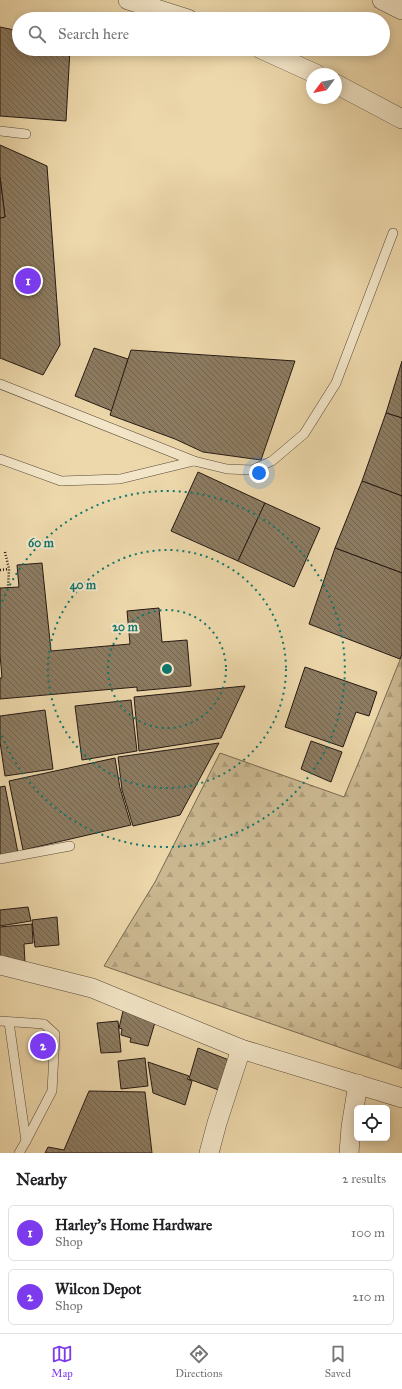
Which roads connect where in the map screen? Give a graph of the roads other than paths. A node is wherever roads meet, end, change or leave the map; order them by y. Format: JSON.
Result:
{"nodes":[{"id":1,"x":128,"y":0,"type":"edge"},
{"id":2,"x":382,"y":0,"type":"edge"},
{"id":3,"x":402,"y":10,"type":"edge"},
{"id":4,"x":166,"y":12,"type":"edge"},
{"id":5,"x":276,"y":56,"type":"edge"},
{"id":6,"x":306,"y":69,"type":"edge"},
{"id":7,"x":342,"y":87,"type":"edge"},
{"id":8,"x":402,"y":119,"type":"edge"},
{"id":9,"x":0,"y":131,"type":"edge"},
{"id":10,"x":26,"y":134,"type":"dead end"},
{"id":11,"x":393,"y":233,"type":"dead end"},
{"id":12,"x":0,"y":384,"type":"edge"},
{"id":13,"x":0,"y":459,"type":"edge"},
{"id":14,"x":194,"y":461,"type":"junction"},
{"id":15,"x":70,"y":846,"type":"dead end"},
{"id":16,"x":0,"y":859,"type":"edge"},
{"id":17,"x":0,"y":966,"type":"edge"},
{"id":18,"x":5,"y":1022,"type":"edge"},
{"id":19,"x":242,"y":1049,"type":"junction"},
{"id":20,"x":358,"y":1084,"type":"junction"},
{"id":21,"x":402,"y":1098,"type":"edge"},
{"id":22,"x":26,"y":1141,"type":"junction"},
{"id":23,"x":19,"y":1153,"type":"edge"},
{"id":24,"x":209,"y":1153,"type":"edge"},
{"id":25,"x":349,"y":1153,"type":"edge"}],
"edges":[{"from":1,"to":4,"type":"street"},
{"from":2,"to":3,"type":"street"},
{"from":5,"to":6,"type":"street"},
{"from":7,"to":8,"type":"street"},
{"from":9,"to":10,"type":"lane"},
{"from":11,"to":14,"type":"lane"},
{"from":12,"to":14,"type":"lane"},
{"from":13,"to":14,"type":"lane"},
{"from":15,"to":16,"type":"lane"},
{"from":17,"to":19,"type":"street"},
{"from":18,"to":22,"type":"lane"},
{"from":18,"to":22,"type":"lane"},
{"from":19,"to":20,"type":"street"},
{"from":19,"to":24,"type":"street"},
{"from":20,"to":21,"type":"street"},
{"from":20,"to":25,"type":"street"},
{"from":22,"to":23,"type":"lane"}]}
